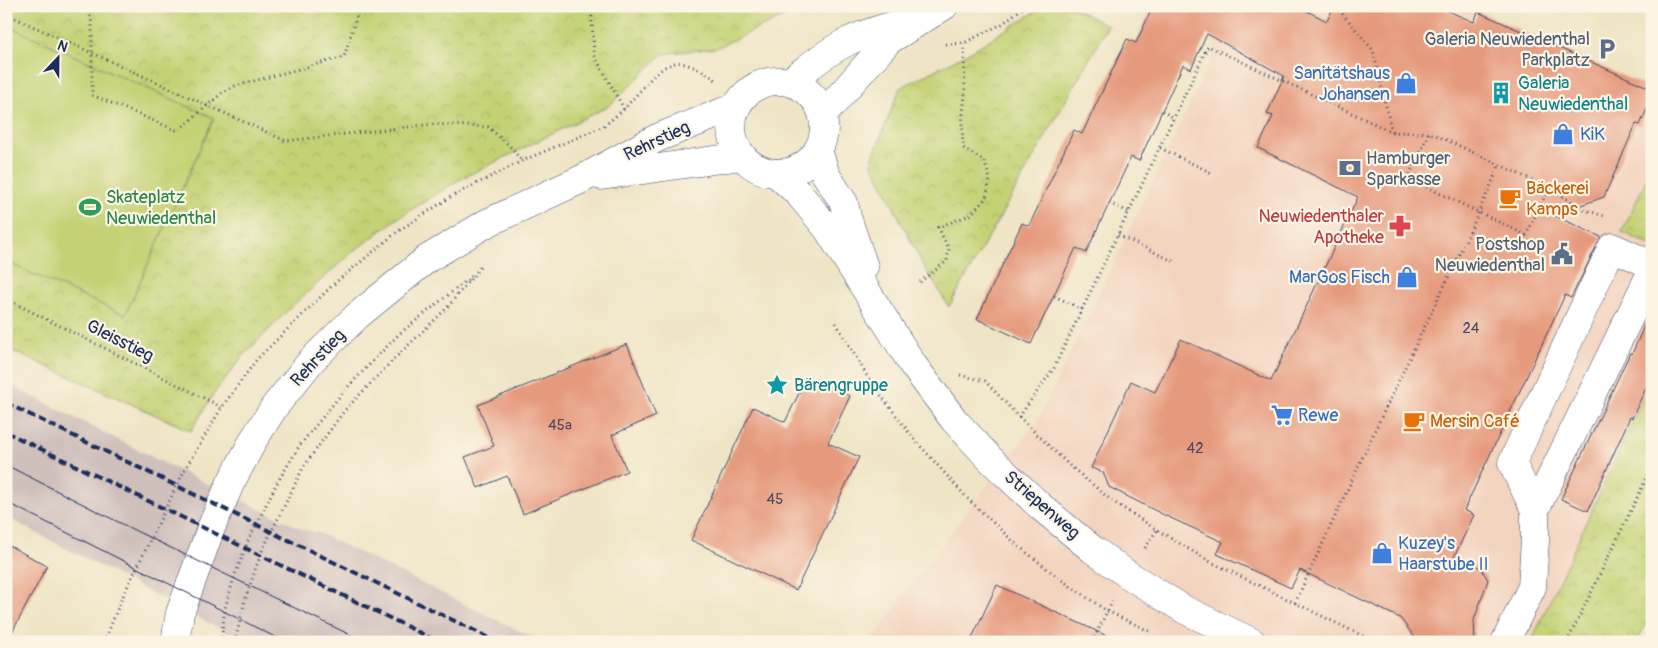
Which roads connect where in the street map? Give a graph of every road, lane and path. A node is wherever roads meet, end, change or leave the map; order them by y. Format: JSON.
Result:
{"nodes":[{"id":1,"x":88,"y":6,"type":"edge"},
{"id":2,"x":360,"y":6,"type":"edge"},
{"id":3,"x":591,"y":6,"type":"edge"},
{"id":4,"x":1025,"y":6,"type":"edge"},
{"id":5,"x":1336,"y":6,"type":"edge"},
{"id":6,"x":936,"y":11,"type":"edge"},
{"id":7,"x":6,"y":14,"type":"edge"},
{"id":8,"x":1200,"y":49,"type":"dead end"},
{"id":9,"x":1205,"y":52,"type":"junction"},
{"id":10,"x":92,"y":53,"type":"junction"},
{"id":11,"x":789,"y":82,"type":"junction"},
{"id":12,"x":207,"y":106,"type":"junction"},
{"id":13,"x":735,"y":107,"type":"junction"},
{"id":14,"x":624,"y":109,"type":"dead end"},
{"id":15,"x":1162,"y":112,"type":"dead end"},
{"id":16,"x":823,"y":115,"type":"junction"},
{"id":17,"x":1174,"y":118,"type":"junction"},
{"id":18,"x":1392,"y":132,"type":"junction"},
{"id":19,"x":1429,"y":133,"type":"junction"},
{"id":20,"x":1160,"y":148,"type":"junction"},
{"id":21,"x":818,"y":150,"type":"junction"},
{"id":22,"x":742,"y":156,"type":"junction"},
{"id":23,"x":522,"y":161,"type":"dead end"},
{"id":24,"x":1500,"y":164,"type":"junction"},
{"id":25,"x":776,"y":173,"type":"junction"},
{"id":26,"x":1214,"y":174,"type":"dead end"},
{"id":27,"x":582,"y":179,"type":"junction"},
{"id":28,"x":1548,"y":188,"type":"junction"},
{"id":29,"x":1109,"y":203,"type":"dead end"},
{"id":30,"x":1129,"y":212,"type":"junction"},
{"id":31,"x":1479,"y":213,"type":"junction"},
{"id":32,"x":1612,"y":219,"type":"dead end"},
{"id":33,"x":1118,"y":235,"type":"junction"},
{"id":34,"x":1173,"y":260,"type":"dead end"},
{"id":35,"x":1652,"y":265,"type":"edge"},
{"id":36,"x":1652,"y":272,"type":"edge"},
{"id":37,"x":920,"y":282,"type":"dead end"},
{"id":38,"x":1054,"y":296,"type":"dead end"},
{"id":39,"x":6,"y":299,"type":"edge"},
{"id":40,"x":1082,"y":309,"type":"junction"},
{"id":41,"x":880,"y":313,"type":"junction"},
{"id":42,"x":985,"y":381,"type":"dead end"},
{"id":43,"x":1019,"y":417,"type":"junction"},
{"id":44,"x":1652,"y":467,"type":"edge"},
{"id":45,"x":1535,"y":510,"type":"junction"},
{"id":46,"x":1295,"y":603,"type":"junction"},
{"id":47,"x":1094,"y":637,"type":"dead end"},
{"id":48,"x":104,"y":642,"type":"edge"},
{"id":49,"x":175,"y":642,"type":"edge"},
{"id":50,"x":221,"y":642,"type":"edge"},
{"id":51,"x":235,"y":642,"type":"edge"},
{"id":52,"x":1092,"y":642,"type":"edge"},
{"id":53,"x":1252,"y":642,"type":"edge"},
{"id":54,"x":1375,"y":642,"type":"edge"},
{"id":55,"x":1505,"y":642,"type":"edge"},
{"id":56,"x":1567,"y":642,"type":"edge"}],
"edges":[{"from":1,"to":10,"type":"path"},
{"from":2,"to":12,"type":"path"},
{"from":3,"to":14,"type":"path"},
{"from":4,"to":37,"type":"path"},
{"from":5,"to":18,"type":"path"},
{"from":6,"to":11,"type":"street"},
{"from":6,"to":16,"type":"street"},
{"from":7,"to":10,"type":"path"},
{"from":8,"to":9,"type":"path"},
{"from":9,"to":17,"type":"path"},
{"from":9,"to":18,"type":"path"},
{"from":10,"to":12,"type":"path"},
{"from":10,"to":12,"type":"path"},
{"from":11,"to":13,"type":"street"},
{"from":11,"to":16,"type":"street"},
{"from":12,"to":23,"type":"path"},
{"from":13,"to":22,"type":"street"},
{"from":13,"to":27,"type":"street","name":"Rehrstieg"},
{"from":15,"to":17,"type":"path"},
{"from":16,"to":21,"type":"street"},
{"from":17,"to":20,"type":"path"},
{"from":18,"to":19,"type":"path"},
{"from":19,"to":24,"type":"path"},
{"from":19,"to":31,"type":"path"},
{"from":20,"to":26,"type":"path"},
{"from":20,"to":30,"type":"path"},
{"from":21,"to":25,"type":"street"},
{"from":21,"to":41,"type":"street","name":"Striepenweg"},
{"from":22,"to":25,"type":"street"},
{"from":22,"to":27,"type":"street","name":"Rehrstieg"},
{"from":24,"to":28,"type":"path"},
{"from":24,"to":31,"type":"path"},
{"from":25,"to":41,"type":"street","name":"Striepenweg"},
{"from":27,"to":49,"type":"street","name":"Rehrstieg"},
{"from":28,"to":31,"type":"path"},
{"from":28,"to":32,"type":"path"},
{"from":29,"to":30,"type":"path"},
{"from":30,"to":33,"type":"path"},
{"from":31,"to":46,"type":"path"},
{"from":33,"to":34,"type":"path"},
{"from":33,"to":40,"type":"path"},
{"from":35,"to":45,"type":"street"},
{"from":36,"to":45,"type":"street"},
{"from":38,"to":40,"type":"path"},
{"from":39,"to":48,"type":"path","name":"Gleisstieg"},
{"from":40,"to":43,"type":"path"},
{"from":41,"to":53,"type":"street","name":"Striepenweg"},
{"from":42,"to":43,"type":"path"},
{"from":43,"to":46,"type":"path"},
{"from":44,"to":56,"type":"path"},
{"from":45,"to":55,"type":"street"},
{"from":46,"to":54,"type":"path"},
{"from":47,"to":52,"type":"path"},
{"from":50,"to":51,"type":"path"}]}
